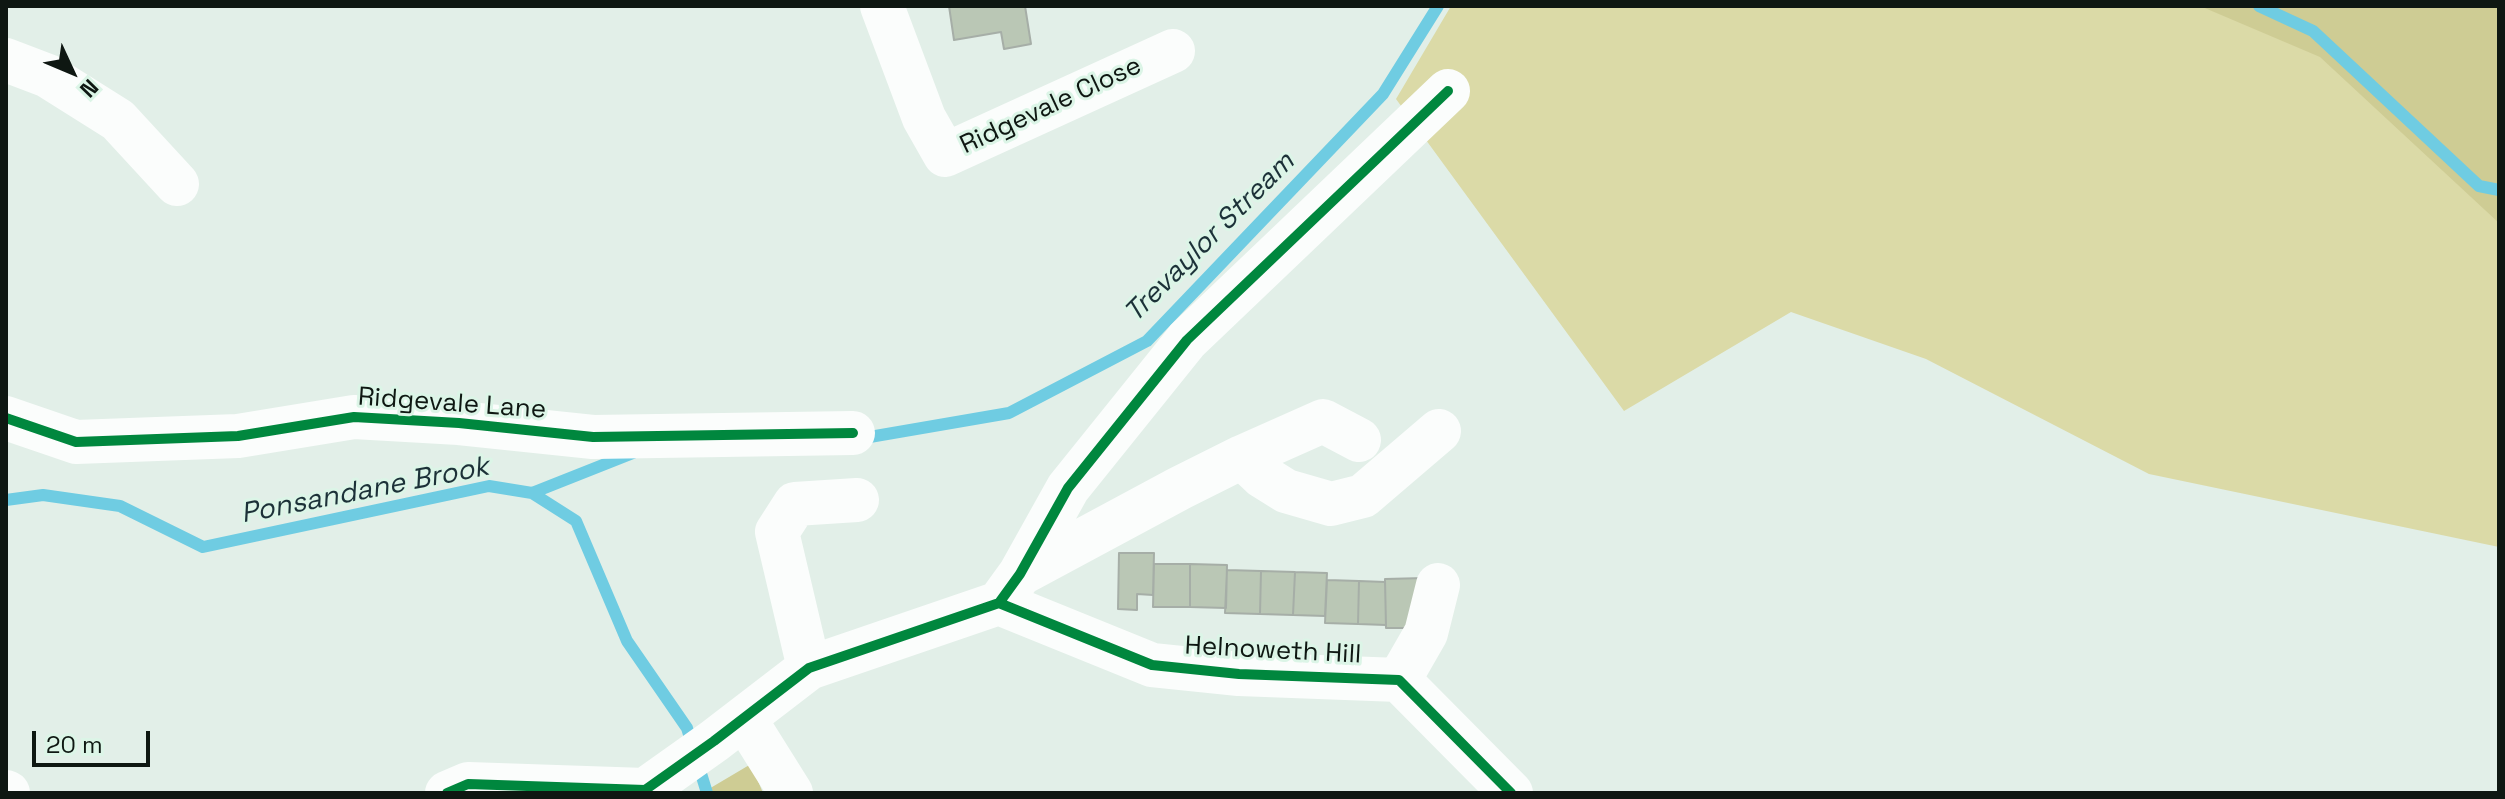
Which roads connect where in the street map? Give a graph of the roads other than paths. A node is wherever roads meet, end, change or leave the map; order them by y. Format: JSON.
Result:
{"nodes":[{"id":1,"x":882,"y":6,"type":"edge"},
{"id":2,"x":1173,"y":51,"type":"dead end"},
{"id":3,"x":6,"y":60,"type":"edge"},
{"id":4,"x":1448,"y":91,"type":"dead end"},
{"id":5,"x":177,"y":184,"type":"dead end"},
{"id":6,"x":6,"y":418,"type":"edge"},
{"id":7,"x":1439,"y":431,"type":"dead end"},
{"id":8,"x":853,"y":433,"type":"dead end"},
{"id":9,"x":1359,"y":440,"type":"dead end"},
{"id":10,"x":1242,"y":457,"type":"junction"},
{"id":11,"x":857,"y":500,"type":"dead end"},
{"id":12,"x":1438,"y":585,"type":"dead end"},
{"id":13,"x":1010,"y":588,"type":"junction"},
{"id":14,"x":809,"y":668,"type":"junction"},
{"id":15,"x":1399,"y":680,"type":"junction"},
{"id":16,"x":729,"y":730,"type":"junction"},
{"id":17,"x":651,"y":788,"type":"edge"},
{"id":18,"x":447,"y":793,"type":"edge"},
{"id":19,"x":791,"y":793,"type":"edge"},
{"id":20,"x":1511,"y":793,"type":"edge"}],
"edges":[{"from":1,"to":2,"type":"street","name":"Ridgevale Close"},
{"from":3,"to":5,"type":"street"},
{"from":4,"to":13,"type":"street"},
{"from":6,"to":8,"type":"street","name":"Ridgevale Lane"},
{"from":7,"to":10,"type":"street"},
{"from":9,"to":10,"type":"street"},
{"from":10,"to":13,"type":"street"},
{"from":11,"to":14,"type":"street"},
{"from":12,"to":15,"type":"street"},
{"from":13,"to":14,"type":"street"},
{"from":13,"to":15,"type":"street","name":"Helnoweth Hill"},
{"from":14,"to":16,"type":"street"},
{"from":15,"to":20,"type":"street"},
{"from":16,"to":17,"type":"street"},
{"from":16,"to":19,"type":"street"},
{"from":17,"to":18,"type":"street"}]}
